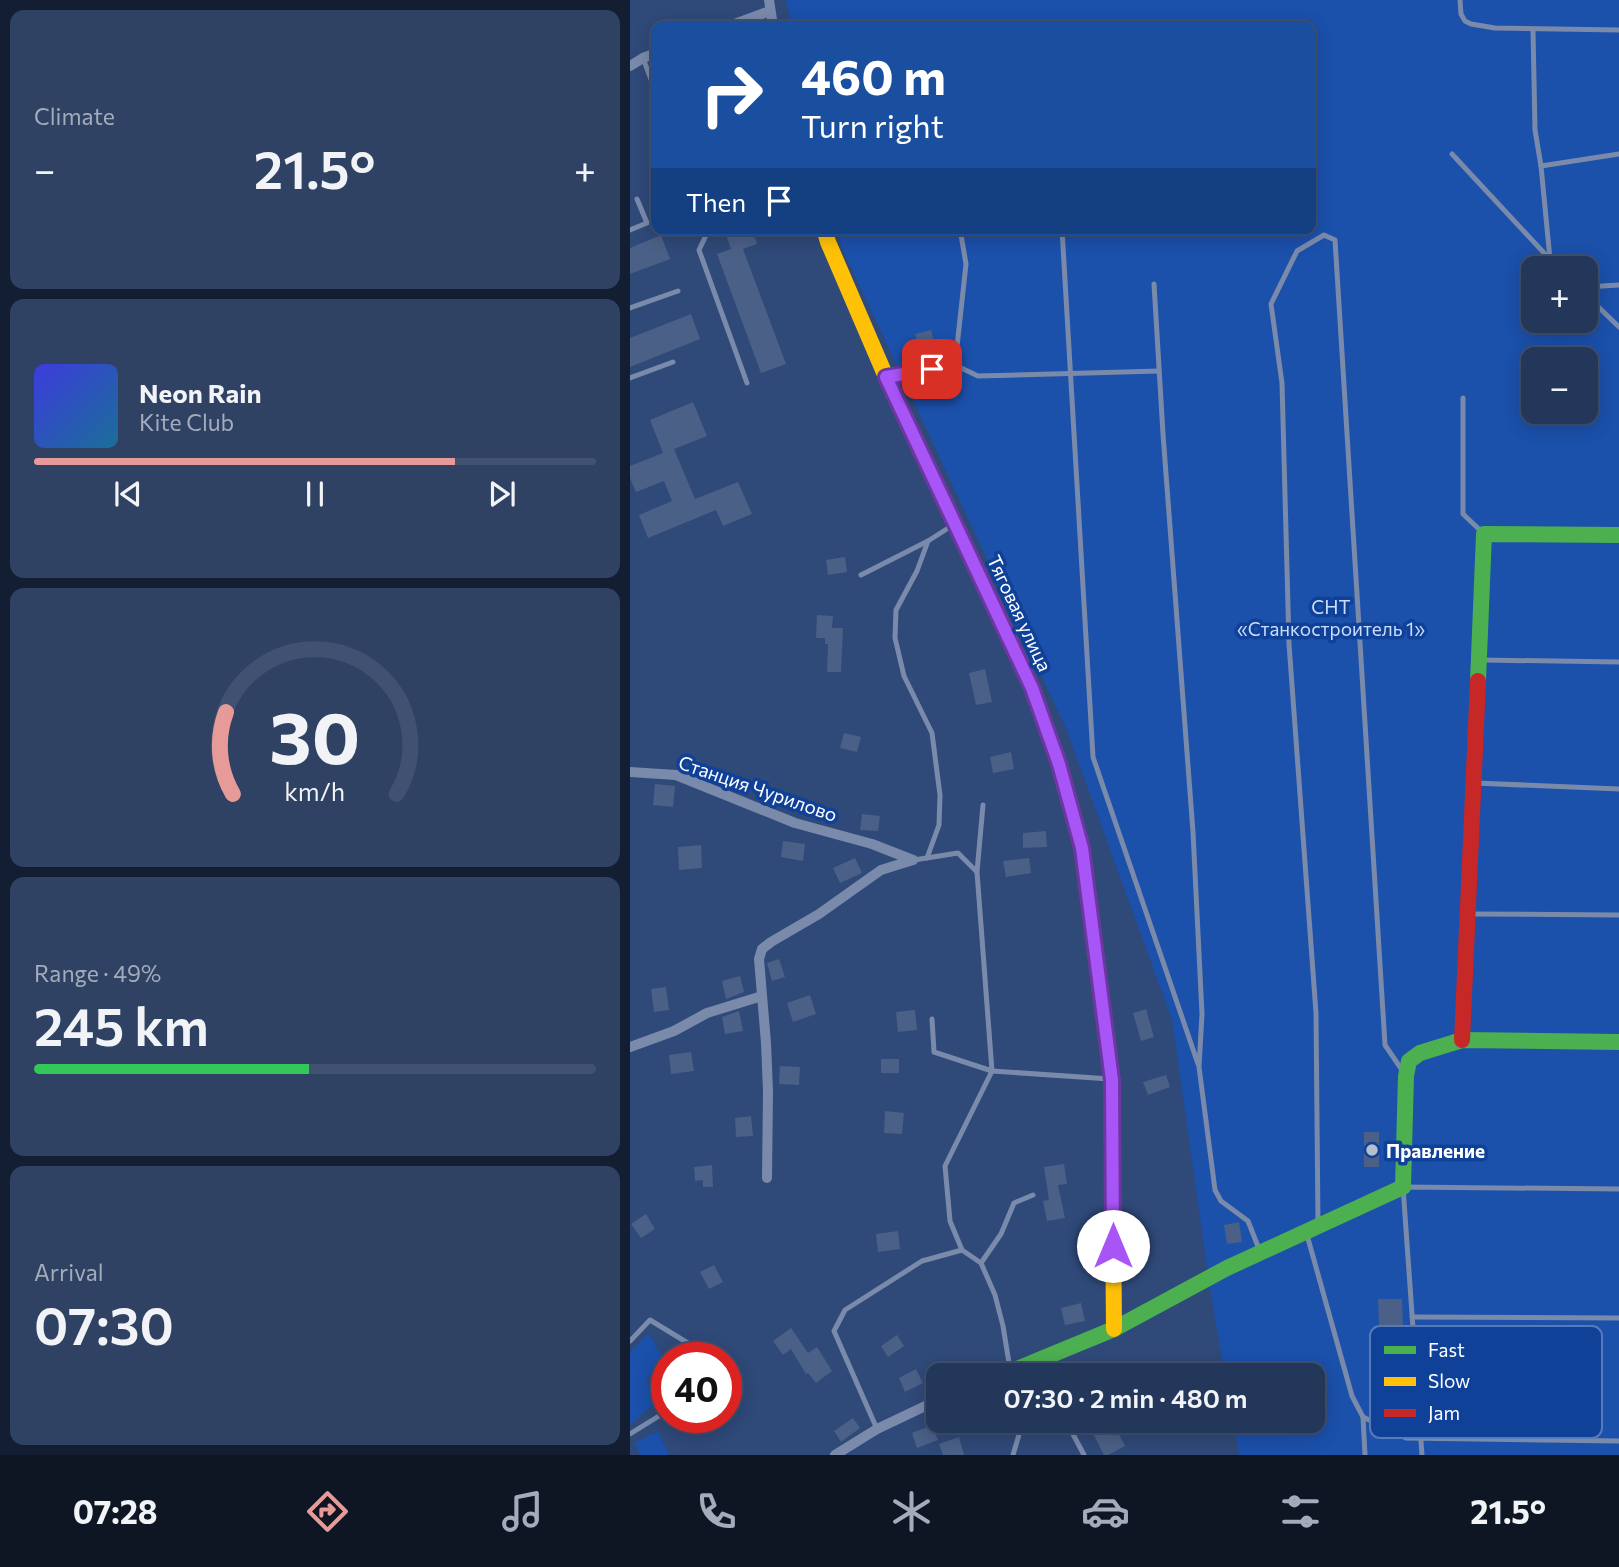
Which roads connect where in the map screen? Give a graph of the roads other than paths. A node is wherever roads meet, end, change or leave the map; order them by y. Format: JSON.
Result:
{"nodes":[{"id":1,"x":1460,"y":0,"type":"edge"},
{"id":2,"x":769,"y":5,"type":"edge"},
{"id":3,"x":739,"y":21,"type":"edge"},
{"id":4,"x":1533,"y":30,"type":"junction"},
{"id":5,"x":1619,"y":30,"type":"edge"},
{"id":6,"x":651,"y":55,"type":"edge"},
{"id":7,"x":643,"y":58,"type":"junction"},
{"id":8,"x":630,"y":66,"type":"edge"},
{"id":9,"x":651,"y":80,"type":"edge"},
{"id":10,"x":1452,"y":154,"type":"dead end"},
{"id":11,"x":1619,"y":154,"type":"edge"},
{"id":12,"x":1541,"y":166,"type":"junction"},
{"id":13,"x":637,"y":200,"type":"dead end"},
{"id":14,"x":630,"y":230,"type":"edge"},
{"id":15,"x":706,"y":235,"type":"edge"},
{"id":16,"x":826,"y":235,"type":"edge"},
{"id":17,"x":961,"y":235,"type":"edge"},
{"id":18,"x":1062,"y":235,"type":"edge"},
{"id":19,"x":1547,"y":256,"type":"edge"},
{"id":20,"x":1550,"y":256,"type":"edge"},
{"id":21,"x":1154,"y":284,"type":"dead end"},
{"id":22,"x":1619,"y":285,"type":"edge"},
{"id":23,"x":1598,"y":286,"type":"edge"},
{"id":24,"x":678,"y":291,"type":"dead end"},
{"id":25,"x":1598,"y":307,"type":"edge"},
{"id":26,"x":630,"y":308,"type":"edge"},
{"id":27,"x":1619,"y":327,"type":"edge"},
{"id":28,"x":673,"y":362,"type":"dead end"},
{"id":29,"x":955,"y":365,"type":"junction"},
{"id":30,"x":1159,"y":371,"type":"junction"},
{"id":31,"x":1070,"y":374,"type":"junction"},
{"id":32,"x":886,"y":377,"type":"junction"},
{"id":33,"x":630,"y":378,"type":"edge"},
{"id":34,"x":747,"y":383,"type":"dead end"},
{"id":35,"x":1463,"y":398,"type":"dead end"},
{"id":36,"x":956,"y":524,"type":"junction"},
{"id":37,"x":1484,"y":534,"type":"junction"},
{"id":38,"x":1619,"y":535,"type":"edge"},
{"id":39,"x":928,"y":541,"type":"junction"},
{"id":40,"x":861,"y":575,"type":"dead end"},
{"id":41,"x":1479,"y":660,"type":"junction"},
{"id":42,"x":1619,"y":663,"type":"edge"},
{"id":43,"x":630,"y":772,"type":"edge"},
{"id":44,"x":1474,"y":783,"type":"junction"},
{"id":45,"x":1619,"y":789,"type":"edge"},
{"id":46,"x":983,"y":805,"type":"dead end"},
{"id":47,"x":927,"y":859,"type":"junction"},
{"id":48,"x":913,"y":860,"type":"junction"},
{"id":49,"x":977,"y":872,"type":"junction"},
{"id":50,"x":1468,"y":914,"type":"junction"},
{"id":51,"x":1619,"y":915,"type":"edge"},
{"id":52,"x":762,"y":996,"type":"junction"},
{"id":53,"x":932,"y":1019,"type":"dead end"},
{"id":54,"x":1462,"y":1040,"type":"junction"},
{"id":55,"x":1619,"y":1042,"type":"edge"},
{"id":56,"x":630,"y":1047,"type":"edge"},
{"id":57,"x":1199,"y":1068,"type":"junction"},
{"id":58,"x":992,"y":1071,"type":"junction"},
{"id":59,"x":1406,"y":1076,"type":"junction"},
{"id":60,"x":1112,"y":1080,"type":"junction"},
{"id":61,"x":767,"y":1178,"type":"dead end"},
{"id":62,"x":1403,"y":1187,"type":"junction"},
{"id":63,"x":1619,"y":1189,"type":"edge"},
{"id":64,"x":1033,"y":1195,"type":"dead end"},
{"id":65,"x":1312,"y":1228,"type":"junction"},
{"id":66,"x":962,"y":1250,"type":"junction"},
{"id":67,"x":1260,"y":1252,"type":"junction"},
{"id":68,"x":981,"y":1263,"type":"junction"},
{"id":69,"x":1412,"y":1317,"type":"junction"},
{"id":70,"x":1619,"y":1318,"type":"edge"},
{"id":71,"x":1413,"y":1326,"type":"edge"},
{"id":72,"x":1114,"y":1329,"type":"junction"},
{"id":73,"x":630,"y":1341,"type":"edge"},
{"id":74,"x":686,"y":1342,"type":"edge"},
{"id":75,"x":1044,"y":1359,"type":"junction"},
{"id":76,"x":1005,"y":1363,"type":"edge"},
{"id":77,"x":1034,"y":1363,"type":"edge"},
{"id":78,"x":1043,"y":1363,"type":"edge"},
{"id":79,"x":926,"y":1406,"type":"edge"},
{"id":80,"x":1363,"y":1417,"type":"junction"},
{"id":81,"x":1370,"y":1420,"type":"edge"},
{"id":82,"x":651,"y":1421,"type":"edge"},
{"id":83,"x":877,"y":1429,"type":"junction"},
{"id":84,"x":1019,"y":1433,"type":"edge"},
{"id":85,"x":1072,"y":1433,"type":"edge"},
{"id":86,"x":630,"y":1434,"type":"edge"},
{"id":87,"x":1406,"y":1438,"type":"edge"},
{"id":88,"x":1421,"y":1438,"type":"junction"},
{"id":89,"x":1619,"y":1440,"type":"edge"},
{"id":90,"x":835,"y":1455,"type":"edge"},
{"id":91,"x":1013,"y":1455,"type":"edge"},
{"id":92,"x":1084,"y":1455,"type":"edge"},
{"id":93,"x":1365,"y":1455,"type":"edge"},
{"id":94,"x":1422,"y":1455,"type":"edge"}],
"edges":[{"from":1,"to":4,"type":"lane"},
{"from":2,"to":3,"type":"street"},
{"from":4,"to":5,"type":"lane"},
{"from":4,"to":12,"type":"lane"},
{"from":6,"to":7,"type":"street"},
{"from":7,"to":8,"type":"street"},
{"from":7,"to":9,"type":"lane"},
{"from":10,"to":19,"type":"lane"},
{"from":11,"to":12,"type":"lane"},
{"from":12,"to":20,"type":"lane"},
{"from":13,"to":14,"type":"lane"},
{"from":15,"to":34,"type":"lane"},
{"from":16,"to":32,"type":"street","name":"Тяговая улица"},
{"from":17,"to":29,"type":"lane"},
{"from":18,"to":31,"type":"lane"},
{"from":21,"to":30,"type":"lane"},
{"from":22,"to":23,"type":"lane"},
{"from":24,"to":26,"type":"lane"},
{"from":25,"to":27,"type":"lane"},
{"from":28,"to":33,"type":"lane"},
{"from":29,"to":31,"type":"lane"},
{"from":29,"to":32,"type":"lane"},
{"from":30,"to":31,"type":"lane"},
{"from":30,"to":57,"type":"lane"},
{"from":31,"to":57,"type":"lane"},
{"from":32,"to":36,"type":"street","name":"Тяговая улица"},
{"from":35,"to":37,"type":"lane"},
{"from":36,"to":39,"type":"lane"},
{"from":36,"to":60,"type":"street","name":"Тяговая улица"},
{"from":37,"to":38,"type":"street"},
{"from":37,"to":41,"type":"street"},
{"from":39,"to":40,"type":"lane"},
{"from":39,"to":47,"type":"lane"},
{"from":41,"to":42,"type":"lane"},
{"from":41,"to":44,"type":"street"},
{"from":43,"to":48,"type":"street","name":"Станция Чурилово"},
{"from":44,"to":45,"type":"lane"},
{"from":44,"to":50,"type":"street"},
{"from":46,"to":49,"type":"lane"},
{"from":47,"to":48,"type":"lane","name":"Станция Чурилово"},
{"from":47,"to":49,"type":"lane","name":"Станция Чурилово"},
{"from":48,"to":52,"type":"street","name":"Станция Чурилово"},
{"from":49,"to":58,"type":"lane"},
{"from":50,"to":51,"type":"lane"},
{"from":50,"to":54,"type":"street"},
{"from":52,"to":56,"type":"street"},
{"from":52,"to":61,"type":"street","name":"Станция Чурилово"},
{"from":53,"to":58,"type":"lane"},
{"from":54,"to":55,"type":"street"},
{"from":54,"to":59,"type":"street"},
{"from":57,"to":67,"type":"lane"},
{"from":58,"to":60,"type":"lane"},
{"from":58,"to":66,"type":"lane"},
{"from":59,"to":62,"type":"street"},
{"from":59,"to":65,"type":"lane"},
{"from":60,"to":72,"type":"street","name":"Тяговая улица"},
{"from":62,"to":63,"type":"lane"},
{"from":62,"to":65,"type":"street"},
{"from":62,"to":69,"type":"lane"},
{"from":64,"to":68,"type":"lane"},
{"from":65,"to":67,"type":"street"},
{"from":65,"to":80,"type":"lane"},
{"from":66,"to":68,"type":"lane"},
{"from":66,"to":83,"type":"lane"},
{"from":67,"to":72,"type":"street"},
{"from":68,"to":76,"type":"lane"},
{"from":69,"to":70,"type":"lane"},
{"from":69,"to":71,"type":"lane"},
{"from":72,"to":75,"type":"street"},
{"from":73,"to":74,"type":"lane"},
{"from":75,"to":77,"type":"street"},
{"from":75,"to":78,"type":"lane"},
{"from":79,"to":83,"type":"street"},
{"from":80,"to":81,"type":"lane"},
{"from":80,"to":93,"type":"lane"},
{"from":82,"to":86,"type":"lane"},
{"from":83,"to":90,"type":"street"},
{"from":84,"to":91,"type":"lane"},
{"from":85,"to":92,"type":"lane"},
{"from":87,"to":88,"type":"lane"},
{"from":88,"to":89,"type":"lane"},
{"from":88,"to":94,"type":"lane"}]}
